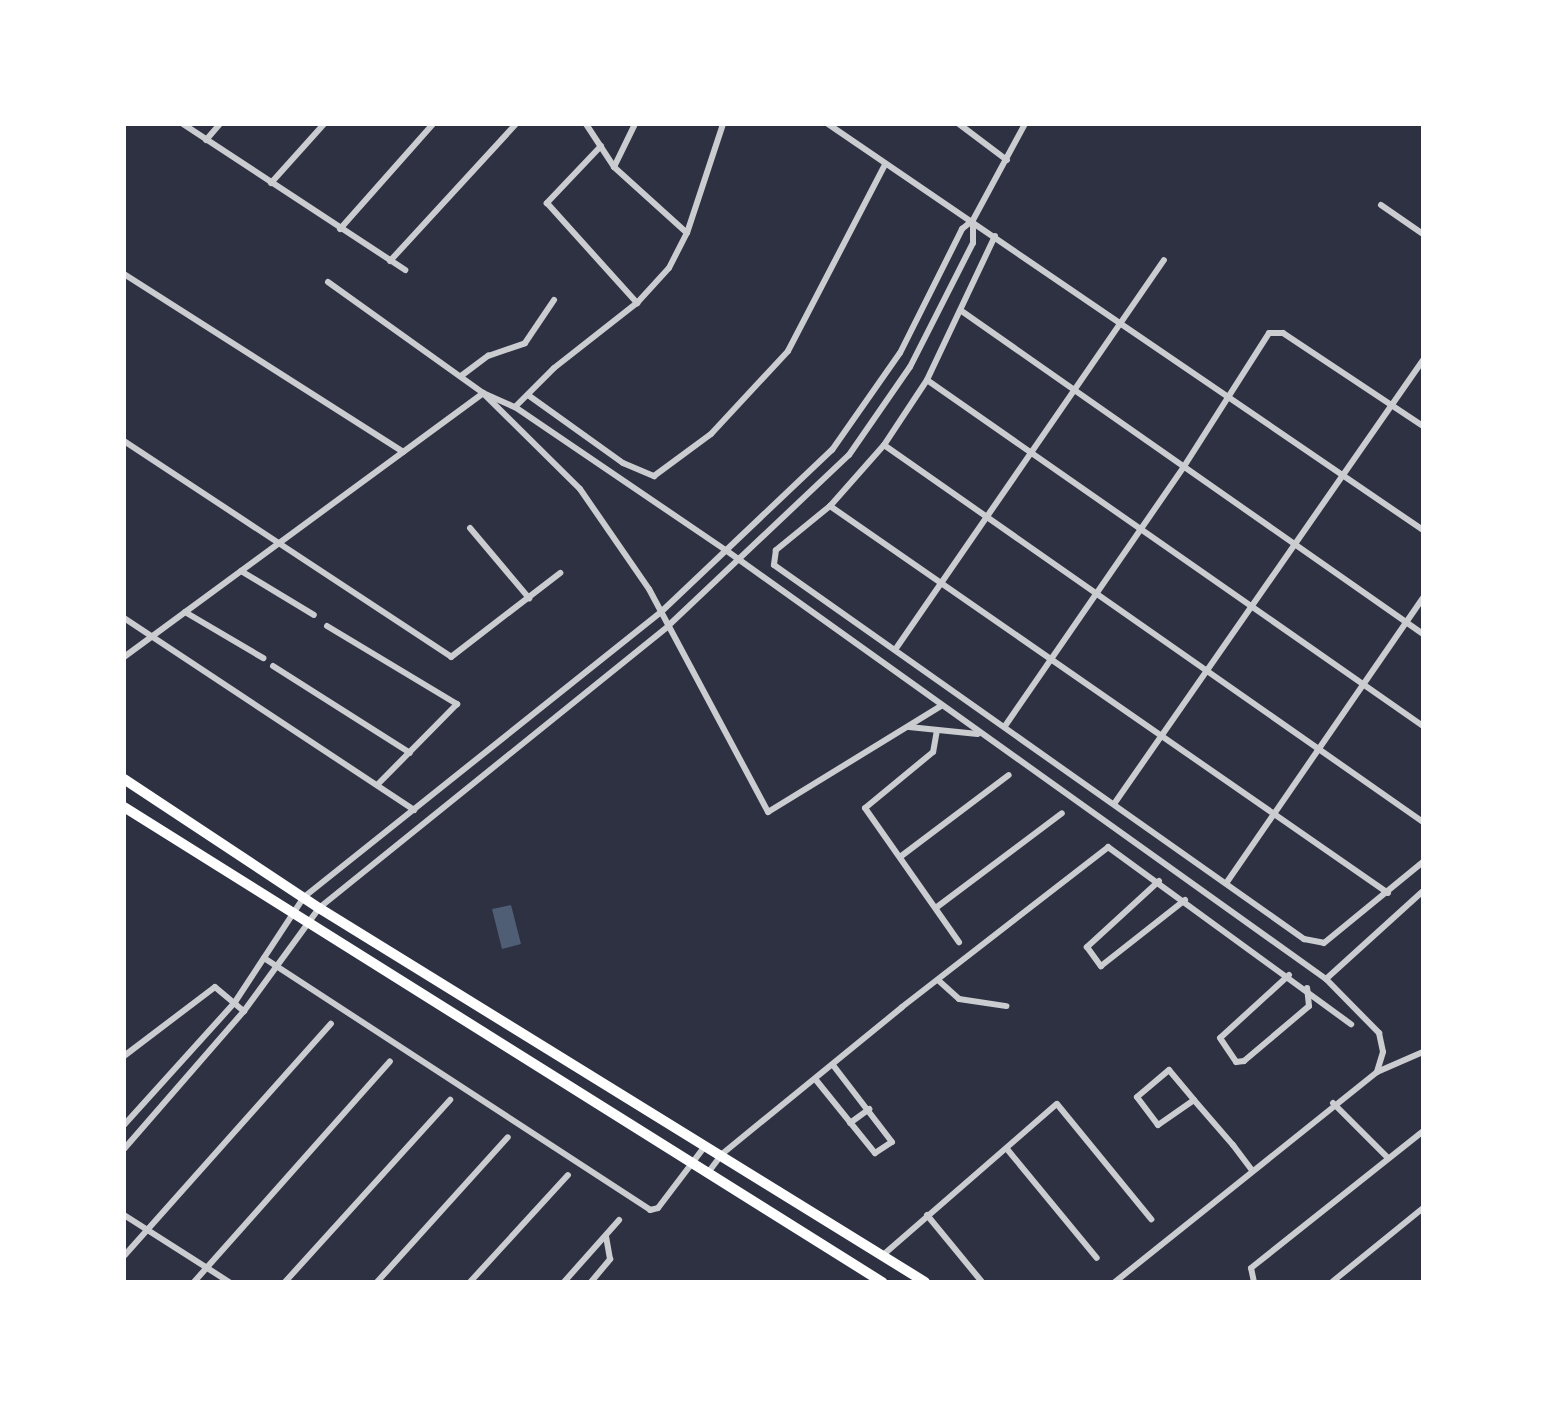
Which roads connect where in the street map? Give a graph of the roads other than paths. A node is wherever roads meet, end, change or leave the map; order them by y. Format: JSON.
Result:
{"nodes":[{"id":1,"x":183,"y":124,"type":"edge"},
{"id":2,"x":220,"y":124,"type":"edge"},
{"id":3,"x":324,"y":124,"type":"edge"},
{"id":4,"x":433,"y":124,"type":"edge"},
{"id":5,"x":516,"y":124,"type":"edge"},
{"id":6,"x":586,"y":124,"type":"edge"},
{"id":7,"x":635,"y":124,"type":"edge"},
{"id":8,"x":723,"y":124,"type":"edge"},
{"id":9,"x":828,"y":124,"type":"edge"},
{"id":10,"x":959,"y":124,"type":"edge"},
{"id":11,"x":1024,"y":124,"type":"edge"},
{"id":12,"x":206,"y":140,"type":"junction"},
{"id":13,"x":601,"y":146,"type":"junction"},
{"id":14,"x":1007,"y":160,"type":"junction"},
{"id":15,"x":885,"y":165,"type":"junction"},
{"id":16,"x":614,"y":167,"type":"junction"},
{"id":17,"x":271,"y":183,"type":"junction"},
{"id":18,"x":1381,"y":205,"type":"dead end"},
{"id":19,"x":973,"y":220,"type":"junction"},
{"id":20,"x":340,"y":229,"type":"junction"},
{"id":21,"x":687,"y":233,"type":"junction"},
{"id":22,"x":1423,"y":234,"type":"edge"},
{"id":23,"x":995,"y":236,"type":"junction"},
{"id":24,"x":1164,"y":260,"type":"dead end"},
{"id":25,"x":390,"y":261,"type":"junction"},
{"id":26,"x":405,"y":270,"type":"dead end"},
{"id":27,"x":125,"y":275,"type":"edge"},
{"id":28,"x":328,"y":282,"type":"dead end"},
{"id":29,"x":554,"y":300,"type":"dead end"},
{"id":30,"x":637,"y":303,"type":"junction"},
{"id":31,"x":963,"y":312,"type":"junction"},
{"id":32,"x":1123,"y":323,"type":"junction"},
{"id":33,"x":1423,"y":360,"type":"edge"},
{"id":34,"x":461,"y":376,"type":"junction"},
{"id":35,"x":927,"y":380,"type":"junction"},
{"id":36,"x":1076,"y":391,"type":"junction"},
{"id":37,"x":483,"y":393,"type":"junction"},
{"id":38,"x":528,"y":396,"type":"junction"},
{"id":39,"x":1229,"y":397,"type":"junction"},
{"id":40,"x":1392,"y":404,"type":"junction"},
{"id":41,"x":515,"y":407,"type":"junction"},
{"id":42,"x":1423,"y":426,"type":"edge"},
{"id":43,"x":124,"y":441,"type":"edge"},
{"id":44,"x":884,"y":446,"type":"junction"},
{"id":45,"x":403,"y":452,"type":"junction"},
{"id":46,"x":1031,"y":457,"type":"junction"},
{"id":47,"x":1183,"y":468,"type":"junction"},
{"id":48,"x":1342,"y":474,"type":"junction"},
{"id":49,"x":830,"y":506,"type":"junction"},
{"id":50,"x":988,"y":520,"type":"junction"},
{"id":51,"x":470,"y":528,"type":"dead end"},
{"id":52,"x":1137,"y":529,"type":"junction"},
{"id":53,"x":1423,"y":530,"type":"edge"},
{"id":54,"x":279,"y":543,"type":"junction"},
{"id":55,"x":1296,"y":545,"type":"junction"},
{"id":56,"x":727,"y":551,"type":"junction"},
{"id":57,"x":741,"y":561,"type":"junction"},
{"id":58,"x":241,"y":571,"type":"junction"},
{"id":59,"x":560,"y":573,"type":"dead end"},
{"id":60,"x":943,"y":582,"type":"junction"},
{"id":61,"x":1095,"y":593,"type":"junction"},
{"id":62,"x":529,"y":598,"type":"junction"},
{"id":63,"x":1423,"y":598,"type":"edge"},
{"id":64,"x":1252,"y":608,"type":"junction"},
{"id":65,"x":185,"y":612,"type":"junction"},
{"id":66,"x":661,"y":612,"type":"junction"},
{"id":67,"x":314,"y":615,"type":"dead end"},
{"id":68,"x":124,"y":618,"type":"edge"},
{"id":69,"x":1406,"y":622,"type":"junction"},
{"id":70,"x":327,"y":626,"type":"dead end"},
{"id":71,"x":668,"y":626,"type":"junction"},
{"id":72,"x":1423,"y":634,"type":"edge"},
{"id":73,"x":152,"y":636,"type":"junction"},
{"id":74,"x":897,"y":648,"type":"junction"},
{"id":75,"x":1051,"y":656,"type":"junction"},
{"id":76,"x":124,"y":657,"type":"edge"},
{"id":77,"x":262,"y":658,"type":"dead end"},
{"id":78,"x":273,"y":666,"type":"dead end"},
{"id":79,"x":1208,"y":673,"type":"junction"},
{"id":80,"x":1363,"y":684,"type":"junction"},
{"id":81,"x":941,"y":706,"type":"junction"},
{"id":82,"x":1005,"y":726,"type":"junction"},
{"id":83,"x":1423,"y":726,"type":"edge"},
{"id":84,"x":908,"y":727,"type":"junction"},
{"id":85,"x":937,"y":730,"type":"junction"},
{"id":86,"x":980,"y":734,"type":"junction"},
{"id":87,"x":1166,"y":736,"type":"junction"},
{"id":88,"x":1319,"y":749,"type":"junction"},
{"id":89,"x":410,"y":753,"type":"junction"},
{"id":90,"x":1009,"y":775,"type":"dead end"},
{"id":91,"x":124,"y":779,"type":"edge"},
{"id":92,"x":378,"y":784,"type":"junction"},
{"id":93,"x":1114,"y":804,"type":"junction"},
{"id":94,"x":124,"y":807,"type":"edge"},
{"id":95,"x":414,"y":810,"type":"junction"},
{"id":96,"x":1062,"y":813,"type":"dead end"},
{"id":97,"x":1274,"y":813,"type":"junction"},
{"id":98,"x":1423,"y":822,"type":"edge"},
{"id":99,"x":900,"y":857,"type":"junction"},
{"id":100,"x":1423,"y":862,"type":"edge"},
{"id":101,"x":1159,"y":881,"type":"junction"},
{"id":102,"x":1227,"y":882,"type":"junction"},
{"id":103,"x":1423,"y":891,"type":"edge"},
{"id":104,"x":1388,"y":893,"type":"junction"},
{"id":105,"x":304,"y":897,"type":"junction"},
{"id":106,"x":1185,"y":900,"type":"junction"},
{"id":107,"x":937,"y":907,"type":"junction"},
{"id":108,"x":319,"y":908,"type":"junction"},
{"id":109,"x":292,"y":914,"type":"junction"},
{"id":110,"x":307,"y":923,"type":"junction"},
{"id":111,"x":959,"y":942,"type":"dead end"},
{"id":112,"x":264,"y":958,"type":"junction"},
{"id":113,"x":277,"y":967,"type":"junction"},
{"id":114,"x":1289,"y":975,"type":"junction"},
{"id":115,"x":1326,"y":979,"type":"junction"},
{"id":116,"x":938,"y":980,"type":"junction"},
{"id":117,"x":1307,"y":988,"type":"junction"},
{"id":118,"x":235,"y":1002,"type":"junction"},
{"id":119,"x":1006,"y":1006,"type":"dead end"},
{"id":120,"x":244,"y":1011,"type":"junction"},
{"id":121,"x":331,"y":1024,"type":"dead end"},
{"id":122,"x":1351,"y":1024,"type":"dead end"},
{"id":123,"x":1423,"y":1052,"type":"edge"},
{"id":124,"x":124,"y":1056,"type":"edge"},
{"id":125,"x":390,"y":1061,"type":"dead end"},
{"id":126,"x":832,"y":1065,"type":"junction"},
{"id":127,"x":1377,"y":1072,"type":"junction"},
{"id":128,"x":816,"y":1080,"type":"junction"},
{"id":129,"x":450,"y":1100,"type":"dead end"},
{"id":130,"x":1194,"y":1100,"type":"junction"},
{"id":131,"x":1333,"y":1103,"type":"junction"},
{"id":132,"x":869,"y":1109,"type":"junction"},
{"id":133,"x":850,"y":1123,"type":"junction"},
{"id":134,"x":124,"y":1125,"type":"edge"},
{"id":135,"x":1423,"y":1131,"type":"edge"},
{"id":136,"x":508,"y":1137,"type":"dead end"},
{"id":137,"x":707,"y":1145,"type":"junction"},
{"id":138,"x":124,"y":1149,"type":"edge"},
{"id":139,"x":1007,"y":1149,"type":"junction"},
{"id":140,"x":722,"y":1154,"type":"junction"},
{"id":141,"x":1388,"y":1158,"type":"junction"},
{"id":142,"x":692,"y":1164,"type":"junction"},
{"id":143,"x":1251,"y":1169,"type":"junction"},
{"id":144,"x":707,"y":1174,"type":"junction"},
{"id":145,"x":568,"y":1175,"type":"dead end"},
{"id":146,"x":1423,"y":1208,"type":"edge"},
{"id":147,"x":124,"y":1215,"type":"edge"},
{"id":148,"x":927,"y":1215,"type":"junction"},
{"id":149,"x":1151,"y":1219,"type":"dead end"},
{"id":150,"x":619,"y":1220,"type":"dead end"},
{"id":151,"x":148,"y":1230,"type":"junction"},
{"id":152,"x":606,"y":1237,"type":"junction"},
{"id":153,"x":883,"y":1255,"type":"junction"},
{"id":154,"x":124,"y":1256,"type":"edge"},
{"id":155,"x":1097,"y":1258,"type":"dead end"},
{"id":156,"x":206,"y":1267,"type":"junction"},
{"id":157,"x":194,"y":1282,"type":"edge"},
{"id":158,"x":229,"y":1282,"type":"edge"},
{"id":159,"x":285,"y":1282,"type":"edge"},
{"id":160,"x":377,"y":1282,"type":"edge"},
{"id":161,"x":470,"y":1282,"type":"edge"},
{"id":162,"x":564,"y":1282,"type":"edge"},
{"id":163,"x":591,"y":1282,"type":"edge"},
{"id":164,"x":882,"y":1282,"type":"edge"},
{"id":165,"x":925,"y":1282,"type":"edge"},
{"id":166,"x":982,"y":1282,"type":"edge"},
{"id":167,"x":1115,"y":1282,"type":"edge"},
{"id":168,"x":1254,"y":1282,"type":"edge"},
{"id":169,"x":1332,"y":1282,"type":"edge"}],
"edges":[{"from":1,"to":12,"type":"street"},
{"from":2,"to":12,"type":"street"},
{"from":3,"to":17,"type":"street"},
{"from":4,"to":20,"type":"street"},
{"from":5,"to":25,"type":"street"},
{"from":6,"to":13,"type":"street"},
{"from":7,"to":16,"type":"street"},
{"from":8,"to":21,"type":"street"},
{"from":9,"to":15,"type":"street"},
{"from":10,"to":14,"type":"street"},
{"from":11,"to":14,"type":"street"},
{"from":12,"to":17,"type":"street"},
{"from":13,"to":16,"type":"street"},
{"from":13,"to":30,"type":"street"},
{"from":14,"to":19,"type":"street"},
{"from":15,"to":19,"type":"street"},
{"from":15,"to":38,"type":"street"},
{"from":16,"to":21,"type":"street"},
{"from":17,"to":20,"type":"street"},
{"from":18,"to":22,"type":"street"},
{"from":19,"to":23,"type":"street"},
{"from":19,"to":56,"type":"street"},
{"from":19,"to":57,"type":"street"},
{"from":20,"to":25,"type":"street"},
{"from":21,"to":30,"type":"street"},
{"from":23,"to":31,"type":"street"},
{"from":23,"to":32,"type":"street"},
{"from":24,"to":32,"type":"street"},
{"from":25,"to":26,"type":"street"},
{"from":27,"to":45,"type":"street"},
{"from":28,"to":34,"type":"street"},
{"from":29,"to":34,"type":"street"},
{"from":30,"to":38,"type":"street"},
{"from":31,"to":35,"type":"street"},
{"from":31,"to":36,"type":"street"},
{"from":32,"to":36,"type":"street"},
{"from":32,"to":39,"type":"street"},
{"from":33,"to":40,"type":"street"},
{"from":34,"to":37,"type":"street"},
{"from":35,"to":44,"type":"street"},
{"from":35,"to":46,"type":"street"},
{"from":36,"to":46,"type":"street"},
{"from":36,"to":47,"type":"street"},
{"from":37,"to":41,"type":"street"},
{"from":37,"to":45,"type":"street"},
{"from":37,"to":66,"type":"street"},
{"from":38,"to":41,"type":"street"},
{"from":39,"to":40,"type":"street"},
{"from":39,"to":47,"type":"street"},
{"from":39,"to":48,"type":"street"},
{"from":40,"to":42,"type":"street"},
{"from":40,"to":48,"type":"street"},
{"from":41,"to":56,"type":"street"},
{"from":43,"to":54,"type":"street"},
{"from":44,"to":49,"type":"street"},
{"from":44,"to":50,"type":"street"},
{"from":45,"to":54,"type":"street"},
{"from":46,"to":50,"type":"street"},
{"from":46,"to":52,"type":"street"},
{"from":47,"to":52,"type":"street"},
{"from":47,"to":55,"type":"street"},
{"from":48,"to":53,"type":"street"},
{"from":48,"to":55,"type":"street"},
{"from":49,"to":60,"type":"street"},
{"from":49,"to":74,"type":"street"},
{"from":50,"to":60,"type":"street"},
{"from":50,"to":61,"type":"street"},
{"from":51,"to":62,"type":"street"},
{"from":52,"to":61,"type":"street"},
{"from":52,"to":64,"type":"street"},
{"from":54,"to":58,"type":"street"},
{"from":54,"to":62,"type":"street"},
{"from":55,"to":64,"type":"street"},
{"from":55,"to":69,"type":"street"},
{"from":56,"to":57,"type":"street"},
{"from":56,"to":66,"type":"street"},
{"from":57,"to":71,"type":"street"},
{"from":57,"to":81,"type":"street"},
{"from":58,"to":65,"type":"street"},
{"from":58,"to":67,"type":"street"},
{"from":59,"to":62,"type":"street"},
{"from":60,"to":74,"type":"street"},
{"from":60,"to":75,"type":"street"},
{"from":61,"to":75,"type":"street"},
{"from":61,"to":79,"type":"street"},
{"from":63,"to":69,"type":"street"},
{"from":64,"to":79,"type":"street"},
{"from":64,"to":80,"type":"street"},
{"from":65,"to":73,"type":"street"},
{"from":65,"to":77,"type":"street"},
{"from":66,"to":71,"type":"street"},
{"from":66,"to":95,"type":"street"},
{"from":68,"to":73,"type":"street"},
{"from":69,"to":72,"type":"street"},
{"from":69,"to":80,"type":"street"},
{"from":70,"to":89,"type":"street"},
{"from":71,"to":84,"type":"street"},
{"from":71,"to":108,"type":"street"},
{"from":73,"to":76,"type":"street"},
{"from":73,"to":92,"type":"street"},
{"from":74,"to":82,"type":"street"},
{"from":75,"to":82,"type":"street"},
{"from":75,"to":87,"type":"street"},
{"from":78,"to":89,"type":"street"},
{"from":79,"to":87,"type":"street"},
{"from":79,"to":88,"type":"street"},
{"from":80,"to":83,"type":"street"},
{"from":80,"to":88,"type":"street"},
{"from":81,"to":84,"type":"street"},
{"from":81,"to":86,"type":"street"},
{"from":82,"to":93,"type":"street"},
{"from":84,"to":85,"type":"street"},
{"from":85,"to":86,"type":"street"},
{"from":85,"to":99,"type":"street"},
{"from":86,"to":115,"type":"street"},
{"from":87,"to":93,"type":"street"},
{"from":87,"to":97,"type":"street"},
{"from":88,"to":97,"type":"street"},
{"from":88,"to":98,"type":"street"},
{"from":89,"to":92,"type":"street"},
{"from":90,"to":99,"type":"street"},
{"from":91,"to":105,"type":"highway"},
{"from":92,"to":95,"type":"street"},
{"from":93,"to":102,"type":"street"},
{"from":94,"to":109,"type":"highway"},
{"from":95,"to":105,"type":"street"},
{"from":96,"to":107,"type":"street"},
{"from":97,"to":102,"type":"street"},
{"from":97,"to":104,"type":"street"},
{"from":99,"to":107,"type":"street"},
{"from":100,"to":104,"type":"street"},
{"from":101,"to":106,"type":"street"},
{"from":101,"to":106,"type":"street"},
{"from":101,"to":116,"type":"street"},
{"from":102,"to":104,"type":"street"},
{"from":103,"to":115,"type":"street"},
{"from":105,"to":108,"type":"highway"},
{"from":105,"to":109,"type":"street"},
{"from":106,"to":114,"type":"street"},
{"from":107,"to":111,"type":"street"},
{"from":108,"to":110,"type":"street"},
{"from":108,"to":137,"type":"highway"},
{"from":109,"to":110,"type":"highway"},
{"from":109,"to":112,"type":"street"},
{"from":110,"to":113,"type":"street"},
{"from":110,"to":142,"type":"highway"},
{"from":112,"to":113,"type":"street"},
{"from":112,"to":118,"type":"street"},
{"from":113,"to":120,"type":"street"},
{"from":113,"to":142,"type":"street"},
{"from":114,"to":117,"type":"street"},
{"from":114,"to":117,"type":"street"},
{"from":115,"to":127,"type":"street"},
{"from":116,"to":119,"type":"street"},
{"from":116,"to":126,"type":"street"},
{"from":117,"to":122,"type":"street"},
{"from":118,"to":120,"type":"street"},
{"from":118,"to":124,"type":"street"},
{"from":118,"to":134,"type":"street"},
{"from":120,"to":138,"type":"street"},
{"from":121,"to":151,"type":"street"},
{"from":123,"to":127,"type":"street"},
{"from":125,"to":156,"type":"street"},
{"from":126,"to":128,"type":"street"},
{"from":126,"to":132,"type":"street"},
{"from":127,"to":131,"type":"street"},
{"from":128,"to":133,"type":"street"},
{"from":128,"to":140,"type":"street"},
{"from":129,"to":159,"type":"street"},
{"from":130,"to":130,"type":"street"},
{"from":130,"to":143,"type":"street"},
{"from":131,"to":141,"type":"street"},
{"from":131,"to":143,"type":"street"},
{"from":132,"to":133,"type":"street"},
{"from":132,"to":133,"type":"street"},
{"from":135,"to":141,"type":"street"},
{"from":136,"to":160,"type":"street"},
{"from":137,"to":140,"type":"highway"},
{"from":137,"to":142,"type":"street"},
{"from":139,"to":148,"type":"street"},
{"from":139,"to":149,"type":"street"},
{"from":139,"to":155,"type":"street"},
{"from":140,"to":144,"type":"street"},
{"from":140,"to":153,"type":"highway"},
{"from":141,"to":168,"type":"street"},
{"from":142,"to":144,"type":"highway"},
{"from":143,"to":167,"type":"street"},
{"from":144,"to":164,"type":"highway"},
{"from":145,"to":161,"type":"street"},
{"from":146,"to":169,"type":"street"},
{"from":147,"to":151,"type":"street"},
{"from":148,"to":153,"type":"street"},
{"from":148,"to":166,"type":"street"},
{"from":150,"to":152,"type":"street"},
{"from":151,"to":154,"type":"street"},
{"from":151,"to":156,"type":"street"},
{"from":152,"to":162,"type":"street"},
{"from":152,"to":163,"type":"street"},
{"from":153,"to":165,"type":"highway"},
{"from":156,"to":157,"type":"street"},
{"from":156,"to":158,"type":"street"}]}
